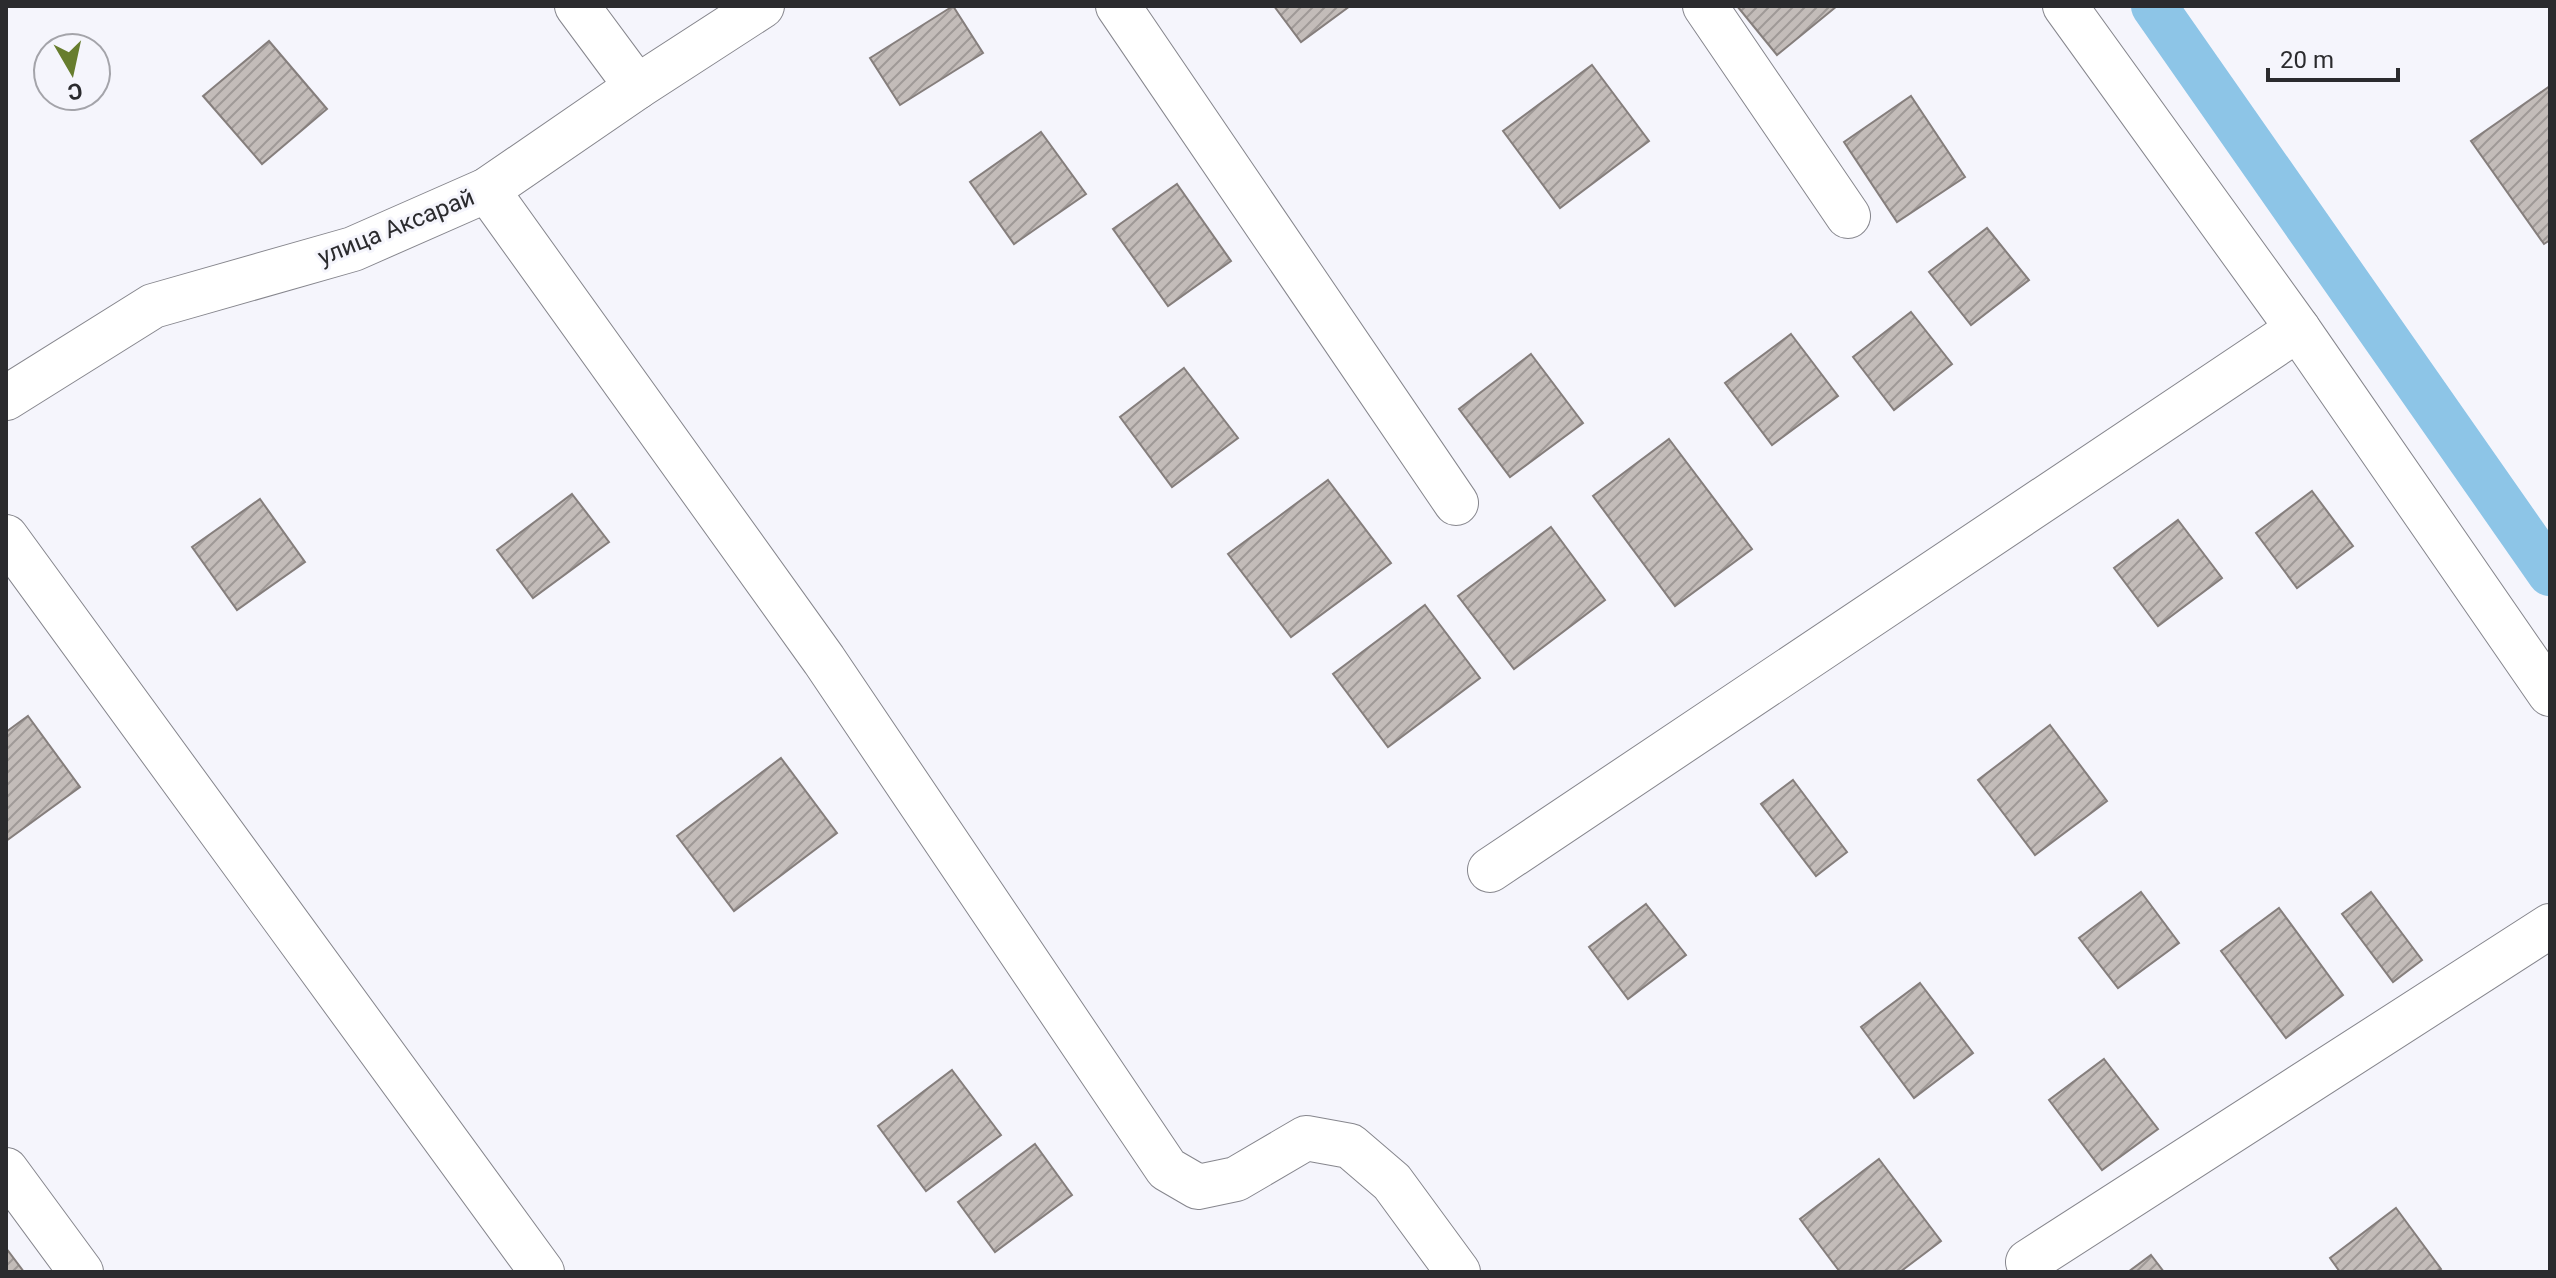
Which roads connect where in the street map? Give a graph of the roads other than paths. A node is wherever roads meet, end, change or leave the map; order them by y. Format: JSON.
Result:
{"nodes":[{"id":1,"x":577,"y":6,"type":"edge"},
{"id":2,"x":762,"y":6,"type":"edge"},
{"id":3,"x":1118,"y":6,"type":"edge"},
{"id":4,"x":1705,"y":6,"type":"edge"},
{"id":5,"x":2065,"y":6,"type":"edge"},
{"id":6,"x":637,"y":87,"type":"junction"},
{"id":7,"x":487,"y":190,"type":"junction"},
{"id":8,"x":1848,"y":216,"type":"dead end"},
{"id":9,"x":2298,"y":329,"type":"junction"},
{"id":10,"x":6,"y":398,"type":"edge"},
{"id":11,"x":1456,"y":503,"type":"dead end"},
{"id":12,"x":6,"y":537,"type":"edge"},
{"id":13,"x":2550,"y":694,"type":"edge"},
{"id":14,"x":1490,"y":870,"type":"dead end"},
{"id":15,"x":2550,"y":926,"type":"edge"},
{"id":16,"x":6,"y":1170,"type":"edge"},
{"id":17,"x":2028,"y":1262,"type":"dead end"},
{"id":18,"x":81,"y":1272,"type":"edge"},
{"id":19,"x":542,"y":1272,"type":"edge"},
{"id":20,"x":1458,"y":1272,"type":"edge"}],
"edges":[{"from":1,"to":6,"type":"street"},
{"from":2,"to":6,"type":"street","name":"улица Аксарай"},
{"from":3,"to":11,"type":"street"},
{"from":4,"to":8,"type":"street"},
{"from":5,"to":9,"type":"street"},
{"from":6,"to":7,"type":"street","name":"улица Аксарай"},
{"from":7,"to":10,"type":"street","name":"улица Аксарай"},
{"from":7,"to":20,"type":"street"},
{"from":9,"to":13,"type":"street"},
{"from":9,"to":14,"type":"street"},
{"from":12,"to":19,"type":"street"},
{"from":15,"to":17,"type":"street"},
{"from":16,"to":18,"type":"street"}]}
